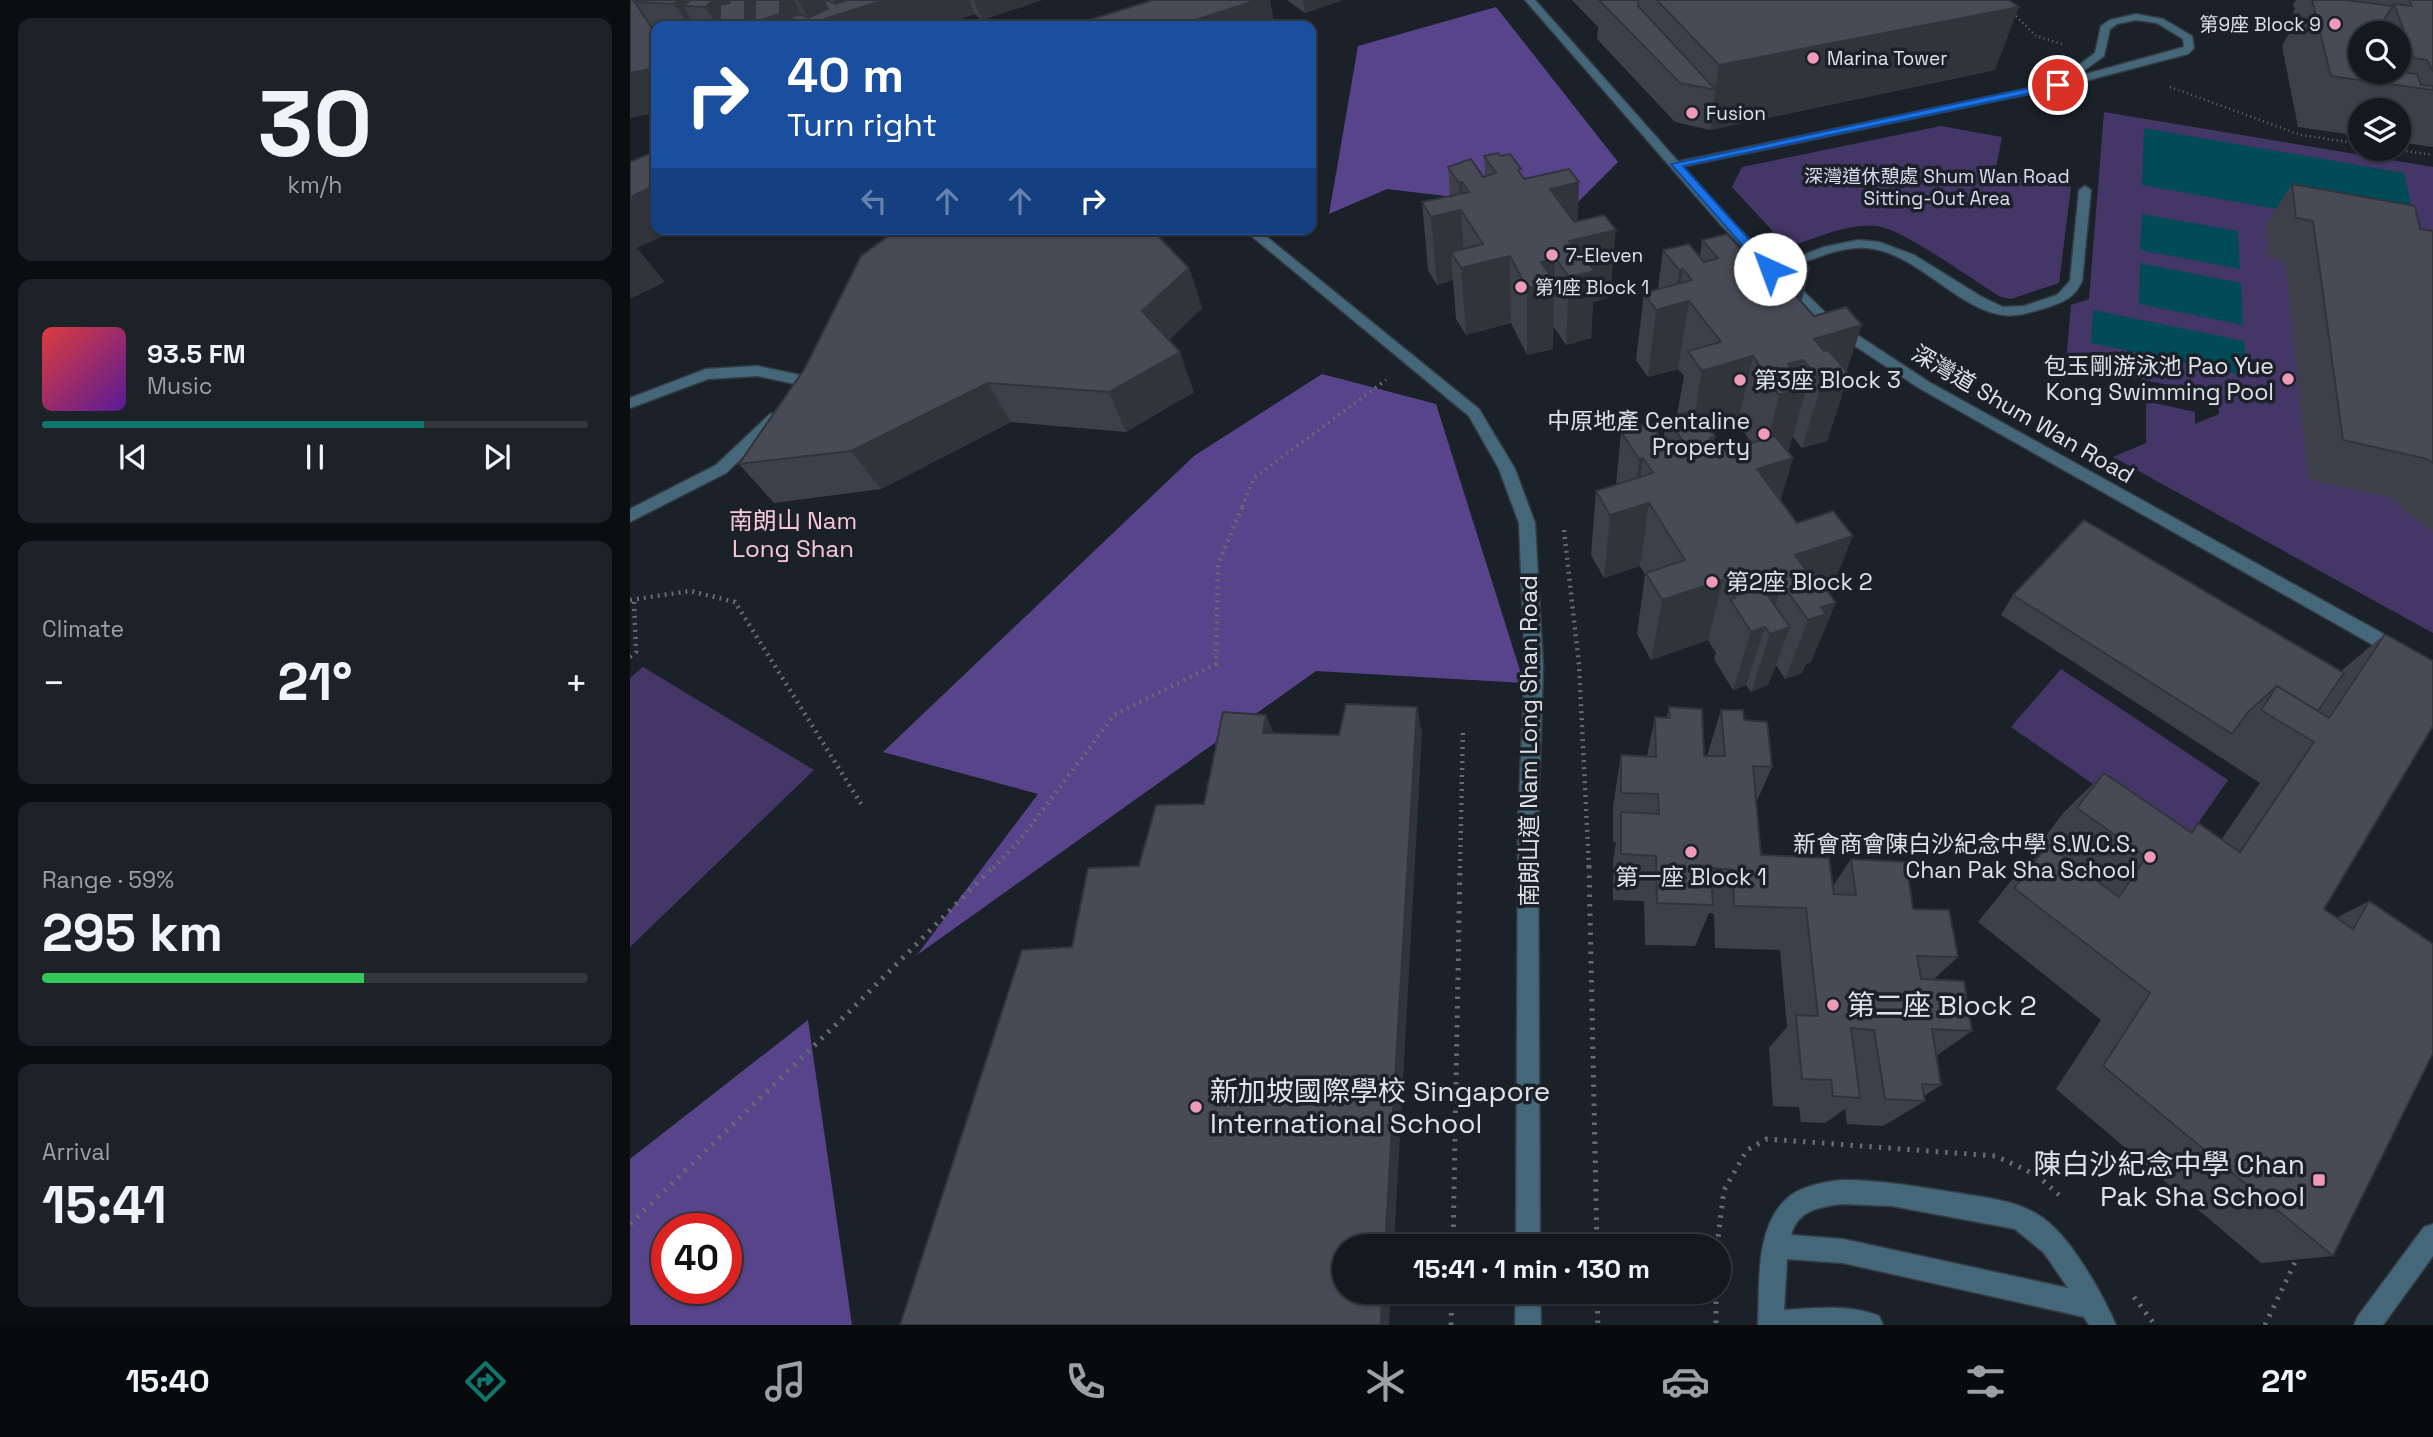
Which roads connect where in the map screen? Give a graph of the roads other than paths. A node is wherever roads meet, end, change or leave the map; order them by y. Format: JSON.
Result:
{"nodes":[{"id":1,"x":1530,"y":0,"type":"edge"},
{"id":2,"x":2058,"y":85,"type":"junction"},
{"id":3,"x":1676,"y":164,"type":"junction"},
{"id":4,"x":2085,"y":190,"type":"dead end"},
{"id":5,"x":1256,"y":235,"type":"edge"},
{"id":6,"x":1770,"y":269,"type":"junction"},
{"id":7,"x":630,"y":403,"type":"edge"},
{"id":8,"x":630,"y":516,"type":"edge"},
{"id":9,"x":2433,"y":676,"type":"edge"},
{"id":10,"x":1528,"y":1234,"type":"edge"},
{"id":11,"x":2433,"y":1236,"type":"edge"},
{"id":12,"x":1776,"y":1247,"type":"junction"},
{"id":13,"x":1528,"y":1304,"type":"edge"},
{"id":14,"x":2097,"y":1315,"type":"edge"},
{"id":15,"x":1771,"y":1324,"type":"edge"},
{"id":16,"x":1528,"y":1325,"type":"edge"},
{"id":17,"x":1870,"y":1325,"type":"edge"},
{"id":18,"x":2367,"y":1325,"type":"edge"}],
"edges":[{"from":1,"to":3,"type":"street","name":"深灣道 Shum Wan Road"},
{"from":2,"to":2,"type":"street"},
{"from":2,"to":3,"type":"street"},
{"from":3,"to":6,"type":"street","name":"深灣道 Shum Wan Road"},
{"from":4,"to":6,"type":"street"},
{"from":5,"to":10,"type":"street","name":"南朗山道 Nam Long Shan Road"},
{"from":6,"to":9,"type":"street","name":"深灣道 Shum Wan Road"},
{"from":7,"to":8,"type":"street"},
{"from":11,"to":18,"type":"street"},
{"from":12,"to":14,"type":"street"},
{"from":12,"to":14,"type":"street"},
{"from":12,"to":15,"type":"street"},
{"from":13,"to":16,"type":"street"},
{"from":15,"to":17,"type":"street"}]}
